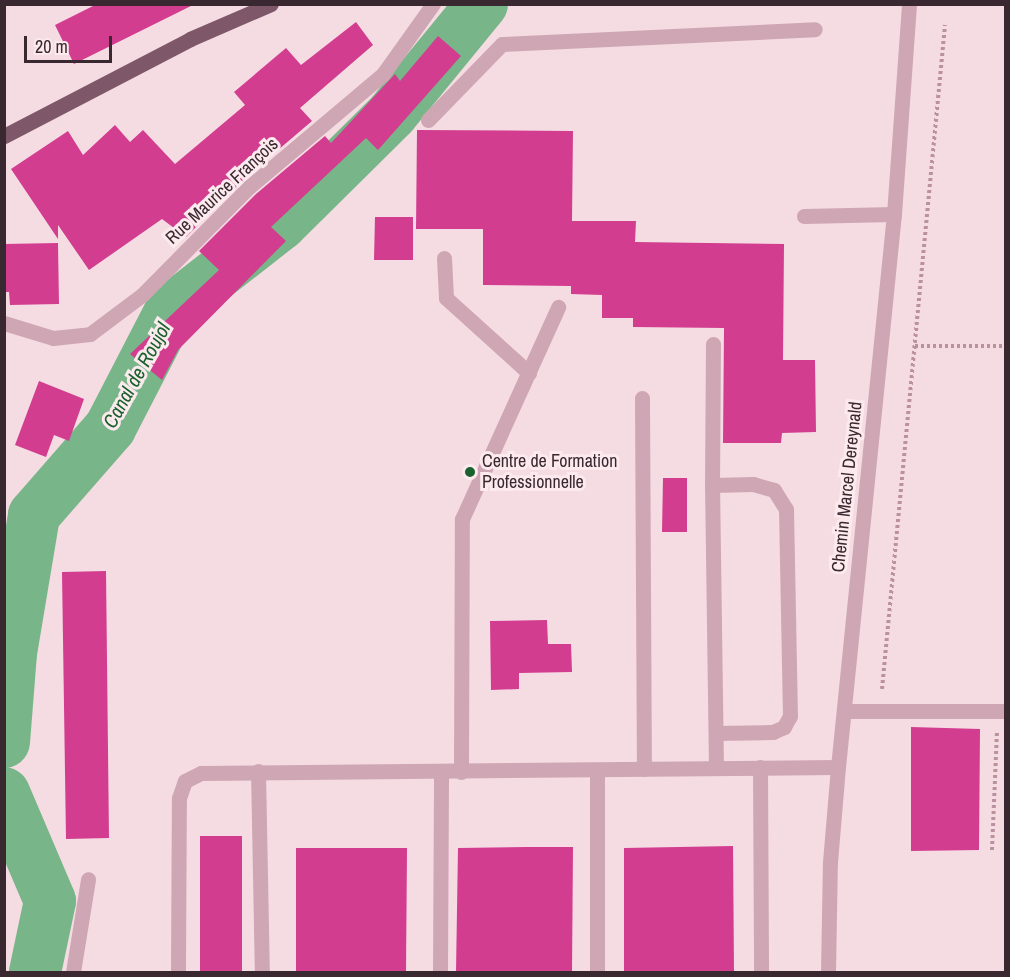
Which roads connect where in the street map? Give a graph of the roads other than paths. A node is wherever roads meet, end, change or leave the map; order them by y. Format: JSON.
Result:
{"nodes":[{"id":1,"x":272,"y":4,"type":"edge"},
{"id":2,"x":433,"y":4,"type":"edge"},
{"id":3,"x":909,"y":4,"type":"edge"},
{"id":4,"x":815,"y":29,"type":"dead end"},
{"id":5,"x":428,"y":120,"type":"dead end"},
{"id":6,"x":4,"y":136,"type":"edge"},
{"id":7,"x":894,"y":214,"type":"junction"},
{"id":8,"x":804,"y":216,"type":"dead end"},
{"id":9,"x":444,"y":258,"type":"dead end"},
{"id":10,"x":558,"y":307,"type":"dead end"},
{"id":11,"x":4,"y":323,"type":"edge"},
{"id":12,"x":713,"y":344,"type":"dead end"},
{"id":13,"x":529,"y":373,"type":"junction"},
{"id":14,"x":642,"y":398,"type":"dead end"},
{"id":15,"x":712,"y":485,"type":"junction"},
{"id":16,"x":844,"y":711,"type":"junction"},
{"id":17,"x":1002,"y":711,"type":"edge"},
{"id":18,"x":716,"y":733,"type":"junction"},
{"id":19,"x":760,"y":767,"type":"junction"},
{"id":20,"x":838,"y":767,"type":"junction"},
{"id":21,"x":716,"y":768,"type":"junction"},
{"id":22,"x":644,"y":769,"type":"junction"},
{"id":23,"x":597,"y":770,"type":"junction"},
{"id":24,"x":258,"y":771,"type":"junction"},
{"id":25,"x":462,"y":772,"type":"junction"},
{"id":26,"x":441,"y":773,"type":"junction"},
{"id":27,"x":88,"y":879,"type":"dead end"},
{"id":28,"x":178,"y":969,"type":"dead end"},
{"id":29,"x":73,"y":972,"type":"edge"},
{"id":30,"x":262,"y":972,"type":"edge"},
{"id":31,"x":440,"y":972,"type":"edge"},
{"id":32,"x":597,"y":972,"type":"edge"},
{"id":33,"x":761,"y":972,"type":"edge"},
{"id":34,"x":828,"y":972,"type":"edge"}],
"edges":[{"from":1,"to":6,"type":"main road"},
{"from":2,"to":11,"type":"street","name":"Rue Maurice François"},
{"from":3,"to":7,"type":"street","name":"Chemin Marcel Dereynald"},
{"from":4,"to":5,"type":"street"},
{"from":7,"to":8,"type":"street"},
{"from":7,"to":16,"type":"street","name":"Chemin Marcel Dereynald"},
{"from":9,"to":13,"type":"street"},
{"from":10,"to":13,"type":"street"},
{"from":12,"to":15,"type":"street"},
{"from":13,"to":25,"type":"street"},
{"from":14,"to":22,"type":"street"},
{"from":15,"to":18,"type":"street"},
{"from":15,"to":18,"type":"street"},
{"from":16,"to":17,"type":"street"},
{"from":16,"to":20,"type":"street","name":"Chemin Marcel Dereynald"},
{"from":18,"to":21,"type":"street"},
{"from":19,"to":20,"type":"street"},
{"from":19,"to":21,"type":"street"},
{"from":19,"to":33,"type":"street"},
{"from":20,"to":34,"type":"street","name":"Chemin Marcel Dereynald"},
{"from":21,"to":22,"type":"street"},
{"from":22,"to":23,"type":"street"},
{"from":23,"to":25,"type":"street"},
{"from":23,"to":32,"type":"street"},
{"from":24,"to":26,"type":"street"},
{"from":24,"to":28,"type":"street"},
{"from":24,"to":30,"type":"street"},
{"from":25,"to":26,"type":"street"},
{"from":26,"to":31,"type":"street"},
{"from":27,"to":29,"type":"street"}]}
